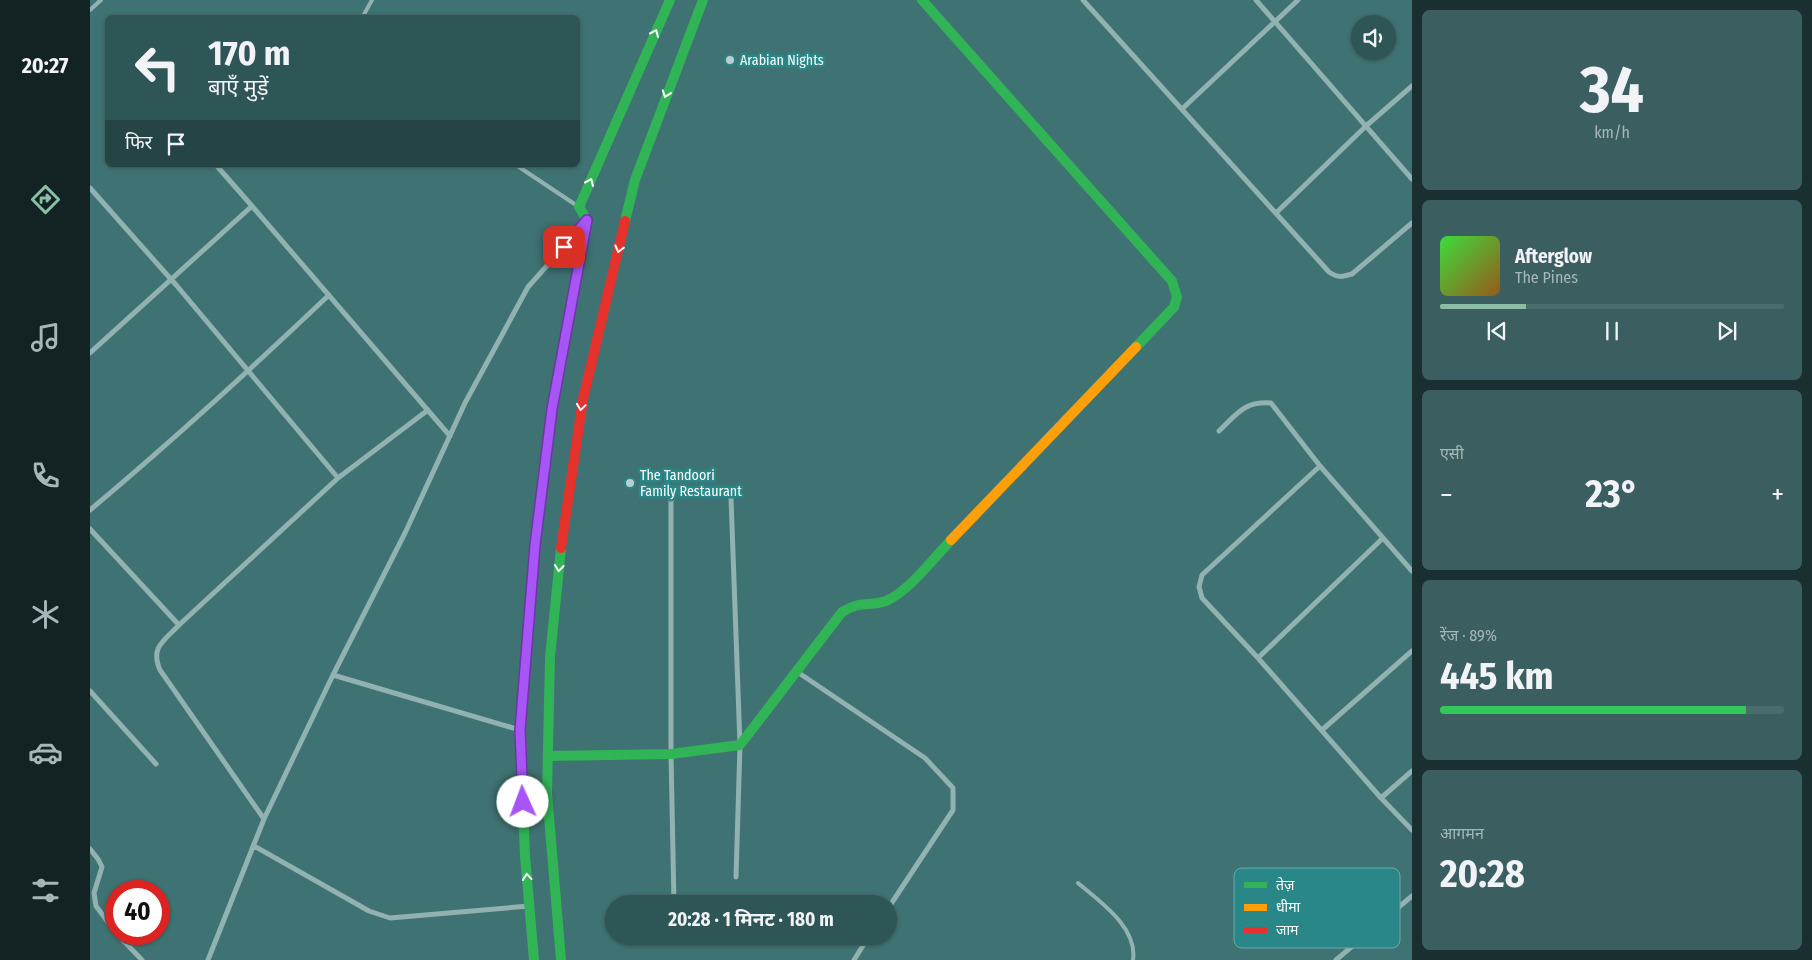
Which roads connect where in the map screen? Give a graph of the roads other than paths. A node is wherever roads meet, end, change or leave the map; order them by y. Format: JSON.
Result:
{"nodes":[{"id":1,"x":101,"y":0,"type":"edge"},
{"id":2,"x":372,"y":0,"type":"edge"},
{"id":3,"x":670,"y":0,"type":"edge"},
{"id":4,"x":703,"y":0,"type":"edge"},
{"id":5,"x":922,"y":0,"type":"edge"},
{"id":6,"x":1083,"y":0,"type":"edge"},
{"id":7,"x":1256,"y":0,"type":"edge"},
{"id":8,"x":1298,"y":0,"type":"edge"},
{"id":9,"x":90,"y":10,"type":"edge"},
{"id":10,"x":364,"y":15,"type":"edge"},
{"id":11,"x":1275,"y":21,"type":"junction"},
{"id":12,"x":1412,"y":86,"type":"edge"},
{"id":13,"x":1182,"y":109,"type":"junction"},
{"id":14,"x":1366,"y":126,"type":"junction"},
{"id":15,"x":218,"y":167,"type":"edge"},
{"id":16,"x":519,"y":167,"type":"edge"},
{"id":17,"x":1412,"y":179,"type":"edge"},
{"id":18,"x":90,"y":188,"type":"edge"},
{"id":19,"x":252,"y":206,"type":"junction"},
{"id":20,"x":579,"y":207,"type":"junction"},
{"id":21,"x":1276,"y":213,"type":"junction"},
{"id":22,"x":587,"y":220,"type":"junction"},
{"id":23,"x":1412,"y":223,"type":"edge"},
{"id":24,"x":171,"y":279,"type":"junction"},
{"id":25,"x":329,"y":295,"type":"junction"},
{"id":26,"x":90,"y":353,"type":"edge"},
{"id":27,"x":248,"y":372,"type":"junction"},
{"id":28,"x":428,"y":410,"type":"junction"},
{"id":29,"x":1219,"y":431,"type":"dead end"},
{"id":30,"x":450,"y":436,"type":"junction"},
{"id":31,"x":1320,"y":466,"type":"junction"},
{"id":32,"x":338,"y":478,"type":"junction"},
{"id":33,"x":671,"y":488,"type":"dead end"},
{"id":34,"x":731,"y":498,"type":"dead end"},
{"id":35,"x":90,"y":510,"type":"edge"},
{"id":36,"x":90,"y":530,"type":"edge"},
{"id":37,"x":1383,"y":538,"type":"junction"},
{"id":38,"x":1412,"y":571,"type":"edge"},
{"id":39,"x":179,"y":625,"type":"junction"},
{"id":40,"x":1412,"y":651,"type":"edge"},
{"id":41,"x":1258,"y":658,"type":"junction"},
{"id":42,"x":796,"y":671,"type":"junction"},
{"id":43,"x":333,"y":675,"type":"junction"},
{"id":44,"x":90,"y":691,"type":"edge"},
{"id":45,"x":520,"y":730,"type":"junction"},
{"id":46,"x":1322,"y":730,"type":"junction"},
{"id":47,"x":740,"y":745,"type":"junction"},
{"id":48,"x":671,"y":754,"type":"junction"},
{"id":49,"x":548,"y":756,"type":"junction"},
{"id":50,"x":156,"y":764,"type":"dead end"},
{"id":51,"x":1412,"y":771,"type":"edge"},
{"id":52,"x":1381,"y":798,"type":"junction"},
{"id":53,"x":264,"y":820,"type":"junction"},
{"id":54,"x":1412,"y":830,"type":"edge"},
{"id":55,"x":254,"y":846,"type":"junction"},
{"id":56,"x":90,"y":849,"type":"edge"},
{"id":57,"x":736,"y":877,"type":"dead end"},
{"id":58,"x":1078,"y":883,"type":"dead end"},
{"id":59,"x":674,"y":895,"type":"edge"},
{"id":60,"x":897,"y":895,"type":"edge"},
{"id":61,"x":1412,"y":896,"type":"edge"},
{"id":62,"x":529,"y":906,"type":"junction"},
{"id":63,"x":1400,"y":906,"type":"edge"},
{"id":64,"x":105,"y":918,"type":"edge"},
{"id":65,"x":128,"y":945,"type":"edge"},
{"id":66,"x":864,"y":945,"type":"edge"},
{"id":67,"x":1351,"y":948,"type":"edge"},
{"id":68,"x":1338,"y":959,"type":"edge"},
{"id":69,"x":142,"y":960,"type":"edge"},
{"id":70,"x":208,"y":960,"type":"edge"},
{"id":71,"x":534,"y":960,"type":"edge"},
{"id":72,"x":561,"y":960,"type":"edge"},
{"id":73,"x":854,"y":960,"type":"edge"},
{"id":74,"x":1133,"y":960,"type":"edge"}],
"edges":[{"from":1,"to":9,"type":"lane"},
{"from":2,"to":10,"type":"lane"},
{"from":20,"to":3,"type":"street","one_way":true},
{"from":4,"to":49,"type":"street","one_way":true},
{"from":5,"to":42,"type":"street"},
{"from":6,"to":13,"type":"street"},
{"from":7,"to":11,"type":"street"},
{"from":8,"to":11,"type":"street"},
{"from":11,"to":13,"type":"street"},
{"from":11,"to":14,"type":"street"},
{"from":12,"to":14,"type":"street"},
{"from":13,"to":21,"type":"street"},
{"from":14,"to":17,"type":"street"},
{"from":14,"to":21,"type":"street"},
{"from":15,"to":19,"type":"street"},
{"from":16,"to":20,"type":"lane"},
{"from":18,"to":24,"type":"street"},
{"from":19,"to":24,"type":"street"},
{"from":19,"to":25,"type":"street"},
{"from":20,"to":22,"type":"street"},
{"from":21,"to":23,"type":"street"},
{"from":22,"to":30,"type":"street"},
{"from":22,"to":45,"type":"street"},
{"from":24,"to":26,"type":"street"},
{"from":24,"to":27,"type":"street"},
{"from":25,"to":27,"type":"street"},
{"from":25,"to":28,"type":"street"},
{"from":27,"to":32,"type":"street"},
{"from":27,"to":35,"type":"street"},
{"from":28,"to":30,"type":"street"},
{"from":28,"to":32,"type":"street"},
{"from":29,"to":31,"type":"street"},
{"from":30,"to":43,"type":"street"},
{"from":31,"to":37,"type":"street"},
{"from":31,"to":41,"type":"street"},
{"from":32,"to":39,"type":"street"},
{"from":33,"to":48,"type":"street"},
{"from":34,"to":47,"type":"street"},
{"from":36,"to":39,"type":"street"},
{"from":37,"to":38,"type":"street"},
{"from":37,"to":41,"type":"street"},
{"from":39,"to":53,"type":"street"},
{"from":40,"to":46,"type":"street"},
{"from":41,"to":46,"type":"street"},
{"from":42,"to":47,"type":"street"},
{"from":42,"to":60,"type":"street"},
{"from":43,"to":45,"type":"street"},
{"from":43,"to":53,"type":"street"},
{"from":44,"to":50,"type":"street"},
{"from":62,"to":45,"type":"street","one_way":true},
{"from":46,"to":52,"type":"street"},
{"from":47,"to":48,"type":"street"},
{"from":47,"to":57,"type":"street"},
{"from":48,"to":49,"type":"street"},
{"from":48,"to":59,"type":"street"},
{"from":49,"to":72,"type":"street"},
{"from":51,"to":52,"type":"street"},
{"from":52,"to":54,"type":"street"},
{"from":53,"to":55,"type":"street"},
{"from":55,"to":62,"type":"street"},
{"from":55,"to":70,"type":"street"},
{"from":56,"to":64,"type":"street"},
{"from":58,"to":74,"type":"lane"},
{"from":61,"to":63,"type":"street"},
{"from":62,"to":71,"type":"street"},
{"from":65,"to":69,"type":"street"},
{"from":66,"to":73,"type":"street"},
{"from":67,"to":68,"type":"street"}]}
